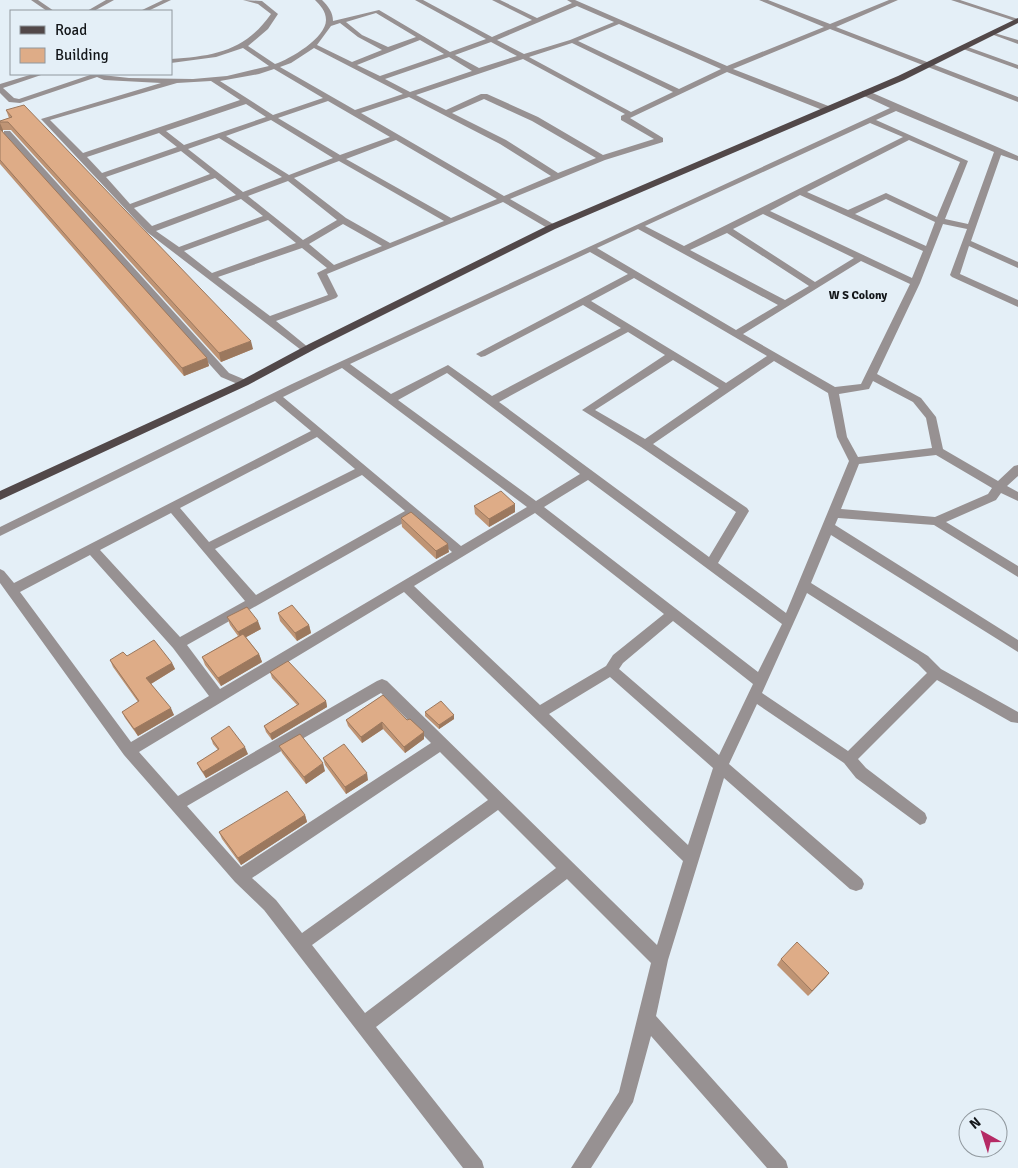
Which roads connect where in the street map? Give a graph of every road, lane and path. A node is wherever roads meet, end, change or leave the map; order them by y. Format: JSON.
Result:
{"nodes":[{"id":1,"x":34,"y":0,"type":"edge"},
{"id":2,"x":111,"y":0,"type":"edge"},
{"id":3,"x":164,"y":0,"type":"edge"},
{"id":4,"x":251,"y":0,"type":"edge"},
{"id":5,"x":318,"y":0,"type":"edge"},
{"id":6,"x":418,"y":0,"type":"edge"},
{"id":7,"x":495,"y":0,"type":"edge"},
{"id":8,"x":570,"y":0,"type":"edge"},
{"id":9,"x":762,"y":0,"type":"edge"},
{"id":10,"x":895,"y":0,"type":"edge"},
{"id":11,"x":954,"y":0,"type":"edge"},
{"id":12,"x":578,"y":3,"type":"junction"},
{"id":13,"x":49,"y":10,"type":"edge"},
{"id":14,"x":91,"y":10,"type":"edge"},
{"id":15,"x":144,"y":10,"type":"edge"},
{"id":16,"x":537,"y":20,"type":"junction"},
{"id":17,"x":1017,"y":20,"type":"edge"},
{"id":18,"x":342,"y":22,"type":"junction"},
{"id":19,"x":618,"y":22,"type":"junction"},
{"id":20,"x":330,"y":24,"type":"junction"},
{"id":21,"x":829,"y":26,"type":"junction"},
{"id":22,"x":993,"y":33,"type":"junction"},
{"id":23,"x":421,"y":37,"type":"junction"},
{"id":24,"x":490,"y":40,"type":"junction"},
{"id":25,"x":572,"y":41,"type":"junction"},
{"id":26,"x":1018,"y":42,"type":"edge"},
{"id":27,"x":315,"y":46,"type":"junction"},
{"id":28,"x":245,"y":47,"type":"junction"},
{"id":29,"x":965,"y":48,"type":"junction"},
{"id":30,"x":388,"y":50,"type":"junction"},
{"id":31,"x":449,"y":54,"type":"junction"},
{"id":32,"x":523,"y":58,"type":"junction"},
{"id":33,"x":172,"y":61,"type":"edge"},
{"id":34,"x":350,"y":64,"type":"junction"},
{"id":35,"x":929,"y":66,"type":"junction"},
{"id":36,"x":275,"y":67,"type":"junction"},
{"id":37,"x":1018,"y":68,"type":"edge"},
{"id":38,"x":728,"y":69,"type":"junction"},
{"id":39,"x":478,"y":71,"type":"junction"},
{"id":40,"x":37,"y":75,"type":"edge"},
{"id":41,"x":93,"y":75,"type":"edge"},
{"id":42,"x":100,"y":75,"type":"edge"},
{"id":43,"x":379,"y":79,"type":"junction"},
{"id":44,"x":214,"y":80,"type":"junction"},
{"id":45,"x":174,"y":82,"type":"junction"},
{"id":46,"x":0,"y":87,"type":"edge"},
{"id":47,"x":680,"y":92,"type":"junction"},
{"id":48,"x":865,"y":93,"type":"junction"},
{"id":49,"x":408,"y":94,"type":"junction"},
{"id":50,"x":330,"y":98,"type":"junction"},
{"id":51,"x":1018,"y":100,"type":"edge"},
{"id":52,"x":246,"y":102,"type":"junction"},
{"id":53,"x":896,"y":108,"type":"junction"},
{"id":54,"x":828,"y":109,"type":"junction"},
{"id":55,"x":354,"y":113,"type":"junction"},
{"id":56,"x":445,"y":113,"type":"junction"},
{"id":57,"x":632,"y":115,"type":"junction"},
{"id":58,"x":272,"y":118,"type":"junction"},
{"id":59,"x":870,"y":120,"type":"junction"},
{"id":60,"x":160,"y":130,"type":"junction"},
{"id":61,"x":7,"y":133,"type":"edge"},
{"id":62,"x":220,"y":135,"type":"junction"},
{"id":63,"x":396,"y":137,"type":"junction"},
{"id":64,"x":909,"y":137,"type":"junction"},
{"id":65,"x":182,"y":148,"type":"junction"},
{"id":66,"x":998,"y":151,"type":"junction"},
{"id":67,"x":82,"y":156,"type":"junction"},
{"id":68,"x":342,"y":158,"type":"junction"},
{"id":69,"x":602,"y":158,"type":"junction"},
{"id":70,"x":1018,"y":159,"type":"edge"},
{"id":71,"x":216,"y":175,"type":"junction"},
{"id":72,"x":100,"y":176,"type":"junction"},
{"id":73,"x":557,"y":176,"type":"junction"},
{"id":74,"x":288,"y":178,"type":"junction"},
{"id":75,"x":800,"y":192,"type":"junction"},
{"id":76,"x":242,"y":195,"type":"junction"},
{"id":77,"x":504,"y":200,"type":"junction"},
{"id":78,"x":129,"y":207,"type":"junction"},
{"id":79,"x":763,"y":211,"type":"junction"},
{"id":80,"x":847,"y":214,"type":"junction"},
{"id":81,"x":269,"y":217,"type":"junction"},
{"id":82,"x":344,"y":220,"type":"junction"},
{"id":83,"x":450,"y":221,"type":"junction"},
{"id":84,"x":940,"y":221,"type":"junction"},
{"id":85,"x":639,"y":226,"type":"junction"},
{"id":86,"x":552,"y":227,"type":"junction"},
{"id":87,"x":972,"y":227,"type":"junction"},
{"id":88,"x":727,"y":229,"type":"junction"},
{"id":89,"x":150,"y":230,"type":"junction"},
{"id":90,"x":966,"y":242,"type":"junction"},
{"id":91,"x":303,"y":244,"type":"junction"},
{"id":92,"x":389,"y":246,"type":"junction"},
{"id":93,"x":590,"y":248,"type":"junction"},
{"id":94,"x":682,"y":250,"type":"junction"},
{"id":95,"x":928,"y":250,"type":"junction"},
{"id":96,"x":177,"y":251,"type":"junction"},
{"id":97,"x":862,"y":257,"type":"junction"},
{"id":98,"x":1018,"y":266,"type":"edge"},
{"id":99,"x":334,"y":269,"type":"junction"},
{"id":100,"x":635,"y":274,"type":"junction"},
{"id":101,"x":212,"y":276,"type":"junction"},
{"id":102,"x":915,"y":283,"type":"junction"},
{"id":103,"x":815,"y":286,"type":"junction"},
{"id":104,"x":584,"y":301,"type":"junction"},
{"id":105,"x":784,"y":304,"type":"junction"},
{"id":106,"x":1018,"y":304,"type":"edge"},
{"id":107,"x":269,"y":320,"type":"junction"},
{"id":108,"x":629,"y":328,"type":"junction"},
{"id":109,"x":736,"y":334,"type":"junction"},
{"id":110,"x":305,"y":350,"type":"junction"},
{"id":111,"x":481,"y":354,"type":"dead end"},
{"id":112,"x":673,"y":355,"type":"junction"},
{"id":113,"x":774,"y":356,"type":"junction"},
{"id":114,"x":343,"y":364,"type":"junction"},
{"id":115,"x":871,"y":375,"type":"junction"},
{"id":116,"x":244,"y":383,"type":"junction"},
{"id":117,"x":865,"y":387,"type":"junction"},
{"id":118,"x":892,"y":387,"type":"junction"},
{"id":119,"x":726,"y":388,"type":"junction"},
{"id":120,"x":833,"y":390,"type":"junction"},
{"id":121,"x":276,"y":396,"type":"junction"},
{"id":122,"x":391,"y":400,"type":"junction"},
{"id":123,"x":492,"y":401,"type":"junction"},
{"id":124,"x":318,"y":432,"type":"junction"},
{"id":125,"x":645,"y":444,"type":"junction"},
{"id":126,"x":938,"y":451,"type":"junction"},
{"id":127,"x":855,"y":461,"type":"junction"},
{"id":128,"x":1018,"y":469,"type":"edge"},
{"id":129,"x":363,"y":470,"type":"junction"},
{"id":130,"x":588,"y":474,"type":"junction"},
{"id":131,"x":1000,"y":487,"type":"junction"},
{"id":132,"x":0,"y":496,"type":"edge"},
{"id":133,"x":1018,"y":497,"type":"edge"},
{"id":134,"x":536,"y":507,"type":"junction"},
{"id":135,"x":172,"y":508,"type":"junction"},
{"id":136,"x":413,"y":512,"type":"junction"},
{"id":137,"x":834,"y":513,"type":"junction"},
{"id":138,"x":936,"y":521,"type":"junction"},
{"id":139,"x":828,"y":527,"type":"junction"},
{"id":140,"x":0,"y":532,"type":"edge"},
{"id":141,"x":207,"y":548,"type":"junction"},
{"id":142,"x":92,"y":549,"type":"junction"},
{"id":143,"x":460,"y":552,"type":"junction"},
{"id":144,"x":711,"y":565,"type":"junction"},
{"id":145,"x":1018,"y":572,"type":"edge"},
{"id":146,"x":0,"y":574,"type":"edge"},
{"id":147,"x":405,"y":585,"type":"junction"},
{"id":148,"x":804,"y":585,"type":"junction"},
{"id":149,"x":12,"y":590,"type":"junction"},
{"id":150,"x":254,"y":602,"type":"junction"},
{"id":151,"x":673,"y":614,"type":"junction"},
{"id":152,"x":789,"y":622,"type":"junction"},
{"id":153,"x":178,"y":644,"type":"junction"},
{"id":154,"x":1018,"y":647,"type":"edge"},
{"id":155,"x":611,"y":670,"type":"junction"},
{"id":156,"x":936,"y":673,"type":"junction"},
{"id":157,"x":758,"y":689,"type":"junction"},
{"id":158,"x":219,"y":698,"type":"junction"},
{"id":159,"x":539,"y":713,"type":"junction"},
{"id":160,"x":1016,"y":718,"type":"dead end"},
{"id":161,"x":441,"y":744,"type":"junction"},
{"id":162,"x":129,"y":751,"type":"junction"},
{"id":163,"x":849,"y":759,"type":"junction"},
{"id":164,"x":721,"y":766,"type":"junction"},
{"id":165,"x":500,"y":800,"type":"junction"},
{"id":166,"x":178,"y":804,"type":"junction"},
{"id":167,"x":920,"y":818,"type":"dead end"},
{"id":168,"x":693,"y":860,"type":"junction"},
{"id":169,"x":567,"y":869,"type":"junction"},
{"id":170,"x":240,"y":877,"type":"junction"},
{"id":171,"x":856,"y":884,"type":"dead end"},
{"id":172,"x":301,"y":943,"type":"junction"},
{"id":173,"x":660,"y":960,"type":"junction"},
{"id":174,"x":647,"y":1019,"type":"junction"},
{"id":175,"x":365,"y":1024,"type":"junction"},
{"id":176,"x":475,"y":1168,"type":"edge"},
{"id":177,"x":580,"y":1168,"type":"edge"},
{"id":178,"x":779,"y":1168,"type":"edge"}],
"edges":[{"from":1,"to":13,"type":"street"},
{"from":2,"to":14,"type":"street"},
{"from":3,"to":15,"type":"street"},
{"from":4,"to":28,"type":"street"},
{"from":5,"to":20,"type":"street"},
{"from":6,"to":24,"type":"street"},
{"from":7,"to":16,"type":"street"},
{"from":8,"to":12,"type":"street"},
{"from":9,"to":21,"type":"street"},
{"from":10,"to":21,"type":"street"},
{"from":11,"to":17,"type":"street"},
{"from":12,"to":16,"type":"street"},
{"from":12,"to":19,"type":"street"},
{"from":16,"to":24,"type":"street"},
{"from":17,"to":22,"type":"main road"},
{"from":18,"to":20,"type":"street"},
{"from":18,"to":23,"type":"street"},
{"from":18,"to":30,"type":"street"},
{"from":19,"to":25,"type":"street"},
{"from":19,"to":38,"type":"street"},
{"from":20,"to":27,"type":"street"},
{"from":21,"to":35,"type":"street"},
{"from":21,"to":38,"type":"street"},
{"from":22,"to":26,"type":"street"},
{"from":22,"to":29,"type":"main road"},
{"from":23,"to":30,"type":"street"},
{"from":23,"to":31,"type":"street"},
{"from":24,"to":31,"type":"street"},
{"from":24,"to":32,"type":"street"},
{"from":25,"to":32,"type":"street"},
{"from":25,"to":47,"type":"street"},
{"from":27,"to":34,"type":"street"},
{"from":27,"to":36,"type":"street"},
{"from":28,"to":33,"type":"street"},
{"from":28,"to":36,"type":"street"},
{"from":29,"to":35,"type":"main road"},
{"from":29,"to":37,"type":"street"},
{"from":30,"to":34,"type":"street"},
{"from":31,"to":39,"type":"street"},
{"from":31,"to":43,"type":"street"},
{"from":32,"to":39,"type":"street"},
{"from":32,"to":57,"type":"street"},
{"from":34,"to":43,"type":"street"},
{"from":35,"to":48,"type":"main road"},
{"from":35,"to":51,"type":"street"},
{"from":36,"to":44,"type":"street"},
{"from":36,"to":50,"type":"street"},
{"from":38,"to":47,"type":"street"},
{"from":38,"to":54,"type":"street"},
{"from":39,"to":49,"type":"street"},
{"from":40,"to":46,"type":"street"},
{"from":41,"to":46,"type":"street"},
{"from":42,"to":45,"type":"street"},
{"from":43,"to":49,"type":"street"},
{"from":44,"to":45,"type":"street"},
{"from":44,"to":52,"type":"street"},
{"from":45,"to":67,"type":"street"},
{"from":47,"to":57,"type":"street"},
{"from":48,"to":53,"type":"street"},
{"from":48,"to":54,"type":"main road"},
{"from":49,"to":55,"type":"street"},
{"from":49,"to":56,"type":"street"},
{"from":50,"to":55,"type":"street"},
{"from":50,"to":58,"type":"street"},
{"from":52,"to":58,"type":"street"},
{"from":52,"to":60,"type":"street"},
{"from":53,"to":59,"type":"street"},
{"from":53,"to":66,"type":"street"},
{"from":54,"to":86,"type":"main road"},
{"from":55,"to":63,"type":"street"},
{"from":56,"to":69,"type":"street"},
{"from":56,"to":73,"type":"street"},
{"from":57,"to":69,"type":"street"},
{"from":58,"to":62,"type":"street"},
{"from":58,"to":68,"type":"street"},
{"from":59,"to":64,"type":"street"},
{"from":59,"to":85,"type":"street"},
{"from":60,"to":65,"type":"street"},
{"from":60,"to":67,"type":"street"},
{"from":61,"to":116,"type":"street"},
{"from":62,"to":65,"type":"street"},
{"from":62,"to":74,"type":"street"},
{"from":63,"to":68,"type":"street"},
{"from":63,"to":77,"type":"street"},
{"from":64,"to":75,"type":"street"},
{"from":64,"to":84,"type":"street"},
{"from":65,"to":71,"type":"street"},
{"from":65,"to":72,"type":"street"},
{"from":66,"to":70,"type":"street"},
{"from":66,"to":87,"type":"street"},
{"from":67,"to":72,"type":"street"},
{"from":68,"to":74,"type":"street"},
{"from":68,"to":83,"type":"street"},
{"from":69,"to":73,"type":"street"},
{"from":71,"to":76,"type":"street"},
{"from":71,"to":78,"type":"street"},
{"from":72,"to":78,"type":"street"},
{"from":73,"to":77,"type":"street"},
{"from":74,"to":76,"type":"street"},
{"from":74,"to":82,"type":"street"},
{"from":75,"to":79,"type":"street"},
{"from":75,"to":80,"type":"street"},
{"from":76,"to":81,"type":"street"},
{"from":76,"to":89,"type":"street"},
{"from":77,"to":83,"type":"street"},
{"from":77,"to":86,"type":"street"},
{"from":78,"to":89,"type":"street"},
{"from":79,"to":88,"type":"street"},
{"from":79,"to":97,"type":"street"},
{"from":80,"to":84,"type":"street"},
{"from":80,"to":95,"type":"street"},
{"from":81,"to":91,"type":"street"},
{"from":81,"to":96,"type":"street"},
{"from":82,"to":91,"type":"street"},
{"from":82,"to":92,"type":"street"},
{"from":83,"to":92,"type":"street"},
{"from":84,"to":87,"type":"street"},
{"from":84,"to":95,"type":"street"},
{"from":85,"to":93,"type":"street"},
{"from":85,"to":94,"type":"street"},
{"from":86,"to":110,"type":"main road"},
{"from":87,"to":90,"type":"street"},
{"from":88,"to":94,"type":"street"},
{"from":88,"to":103,"type":"street"},
{"from":89,"to":96,"type":"street"},
{"from":90,"to":98,"type":"street"},
{"from":90,"to":106,"type":"street"},
{"from":91,"to":99,"type":"street"},
{"from":91,"to":101,"type":"street"},
{"from":92,"to":99,"type":"street"},
{"from":93,"to":100,"type":"street"},
{"from":93,"to":114,"type":"street"},
{"from":94,"to":105,"type":"street"},
{"from":95,"to":102,"type":"street"},
{"from":96,"to":101,"type":"street"},
{"from":97,"to":102,"type":"street"},
{"from":97,"to":103,"type":"street"},
{"from":99,"to":107,"type":"street"},
{"from":100,"to":104,"type":"street"},
{"from":100,"to":109,"type":"street"},
{"from":101,"to":107,"type":"street"},
{"from":102,"to":115,"type":"street"},
{"from":103,"to":105,"type":"street"},
{"from":104,"to":108,"type":"street"},
{"from":104,"to":111,"type":"street"},
{"from":105,"to":109,"type":"street"},
{"from":107,"to":110,"type":"street"},
{"from":108,"to":112,"type":"street"},
{"from":108,"to":123,"type":"street"},
{"from":109,"to":113,"type":"street"},
{"from":110,"to":116,"type":"main road"},
{"from":112,"to":119,"type":"street"},
{"from":112,"to":125,"type":"street"},
{"from":113,"to":119,"type":"street"},
{"from":113,"to":120,"type":"street"},
{"from":114,"to":121,"type":"street"},
{"from":114,"to":122,"type":"street"},
{"from":115,"to":117,"type":"street"},
{"from":115,"to":118,"type":"street"},
{"from":116,"to":132,"type":"main road"},
{"from":117,"to":118,"type":"street"},
{"from":117,"to":120,"type":"street"},
{"from":118,"to":126,"type":"street"},
{"from":119,"to":125,"type":"street"},
{"from":120,"to":127,"type":"street"},
{"from":121,"to":124,"type":"street"},
{"from":121,"to":140,"type":"street"},
{"from":122,"to":123,"type":"street"},
{"from":122,"to":134,"type":"street"},
{"from":123,"to":130,"type":"street"},
{"from":124,"to":129,"type":"street"},
{"from":124,"to":135,"type":"street"},
{"from":125,"to":144,"type":"street"},
{"from":126,"to":127,"type":"street"},
{"from":126,"to":131,"type":"street"},
{"from":127,"to":137,"type":"street"},
{"from":128,"to":131,"type":"street"},
{"from":129,"to":136,"type":"street"},
{"from":129,"to":141,"type":"street"},
{"from":130,"to":134,"type":"street"},
{"from":130,"to":144,"type":"street"},
{"from":131,"to":133,"type":"street"},
{"from":131,"to":138,"type":"street"},
{"from":134,"to":143,"type":"street"},
{"from":134,"to":151,"type":"street"},
{"from":135,"to":141,"type":"street"},
{"from":135,"to":142,"type":"street"},
{"from":136,"to":143,"type":"street"},
{"from":136,"to":150,"type":"street"},
{"from":137,"to":138,"type":"street"},
{"from":137,"to":139,"type":"street"},
{"from":138,"to":145,"type":"street"},
{"from":139,"to":148,"type":"street"},
{"from":139,"to":154,"type":"street"},
{"from":141,"to":150,"type":"street"},
{"from":142,"to":149,"type":"street"},
{"from":142,"to":153,"type":"street"},
{"from":143,"to":147,"type":"street"},
{"from":144,"to":152,"type":"street"},
{"from":146,"to":149,"type":"street"},
{"from":147,"to":158,"type":"street"},
{"from":147,"to":159,"type":"street"},
{"from":148,"to":152,"type":"street"},
{"from":148,"to":156,"type":"street"},
{"from":149,"to":162,"type":"street"},
{"from":150,"to":153,"type":"street"},
{"from":151,"to":155,"type":"street"},
{"from":151,"to":157,"type":"street"},
{"from":152,"to":157,"type":"street"},
{"from":153,"to":158,"type":"street"},
{"from":155,"to":159,"type":"street"},
{"from":155,"to":164,"type":"street"},
{"from":156,"to":160,"type":"street"},
{"from":156,"to":163,"type":"street"},
{"from":157,"to":163,"type":"street"},
{"from":157,"to":164,"type":"street"},
{"from":158,"to":162,"type":"street"},
{"from":159,"to":168,"type":"street"},
{"from":161,"to":165,"type":"street"},
{"from":161,"to":166,"type":"street"},
{"from":161,"to":170,"type":"street"},
{"from":162,"to":166,"type":"street"},
{"from":163,"to":167,"type":"street"},
{"from":164,"to":168,"type":"street"},
{"from":164,"to":171,"type":"street"},
{"from":165,"to":169,"type":"street"},
{"from":165,"to":172,"type":"street"},
{"from":166,"to":170,"type":"street"},
{"from":168,"to":173,"type":"street"},
{"from":169,"to":173,"type":"street"},
{"from":169,"to":175,"type":"street"},
{"from":170,"to":172,"type":"street"},
{"from":172,"to":175,"type":"street"},
{"from":173,"to":174,"type":"street"},
{"from":174,"to":177,"type":"street"},
{"from":174,"to":178,"type":"street"},
{"from":175,"to":176,"type":"street"}]}
